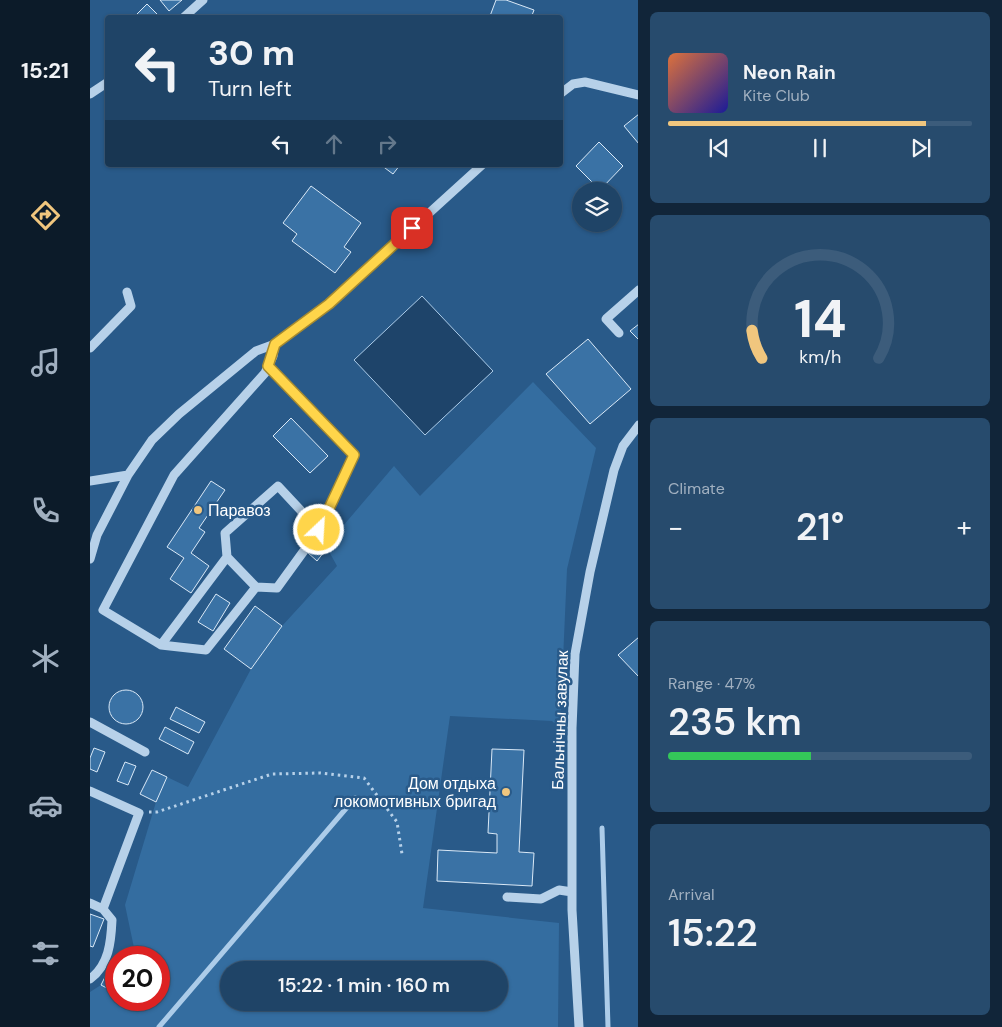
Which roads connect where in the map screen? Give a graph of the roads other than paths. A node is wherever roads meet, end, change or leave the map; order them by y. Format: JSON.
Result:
{"nodes":[{"id":1,"x":203,"y":0,"type":"edge"},
{"id":2,"x":186,"y":15,"type":"edge"},
{"id":3,"x":105,"y":84,"type":"edge"},
{"id":4,"x":563,"y":92,"type":"edge"},
{"id":5,"x":90,"y":94,"type":"edge"},
{"id":6,"x":638,"y":95,"type":"edge"},
{"id":7,"x":480,"y":167,"type":"edge"},
{"id":8,"x":638,"y":290,"type":"edge"},
{"id":9,"x":127,"y":292,"type":"dead end"},
{"id":10,"x":619,"y":334,"type":"dead end"},
{"id":11,"x":275,"y":344,"type":"junction"},
{"id":12,"x":90,"y":348,"type":"edge"},
{"id":13,"x":268,"y":366,"type":"junction"},
{"id":14,"x":638,"y":425,"type":"edge"},
{"id":15,"x":128,"y":475,"type":"junction"},
{"id":16,"x":90,"y":482,"type":"edge"},
{"id":17,"x":319,"y":530,"type":"junction"},
{"id":18,"x":227,"y":558,"type":"junction"},
{"id":19,"x":90,"y":559,"type":"edge"},
{"id":20,"x":256,"y":587,"type":"junction"},
{"id":21,"x":161,"y":645,"type":"junction"},
{"id":22,"x":90,"y":722,"type":"edge"},
{"id":23,"x":145,"y":752,"type":"dead end"},
{"id":24,"x":90,"y":791,"type":"edge"},
{"id":25,"x":572,"y":892,"type":"junction"},
{"id":26,"x":507,"y":897,"type":"dead end"},
{"id":27,"x":90,"y":903,"type":"edge"},
{"id":28,"x":103,"y":909,"type":"junction"},
{"id":29,"x":90,"y":979,"type":"edge"},
{"id":30,"x":579,"y":1027,"type":"edge"}],
"edges":[{"from":1,"to":2,"type":"street"},
{"from":3,"to":5,"type":"street"},
{"from":4,"to":6,"type":"street"},
{"from":7,"to":11,"type":"street"},
{"from":8,"to":10,"type":"street"},
{"from":9,"to":12,"type":"street"},
{"from":11,"to":13,"type":"street"},
{"from":11,"to":15,"type":"street"},
{"from":13,"to":17,"type":"street"},
{"from":13,"to":21,"type":"street"},
{"from":14,"to":25,"type":"street","name":"Бальнічны завулак"},
{"from":15,"to":16,"type":"street"},
{"from":15,"to":19,"type":"street"},
{"from":17,"to":18,"type":"street"},
{"from":17,"to":20,"type":"street"},
{"from":18,"to":20,"type":"street"},
{"from":18,"to":21,"type":"street"},
{"from":20,"to":21,"type":"street"},
{"from":22,"to":23,"type":"street"},
{"from":24,"to":28,"type":"street"},
{"from":25,"to":26,"type":"street"},
{"from":25,"to":30,"type":"street","name":"Бальнічны завулак"},
{"from":27,"to":28,"type":"street"},
{"from":28,"to":29,"type":"street"}]}
